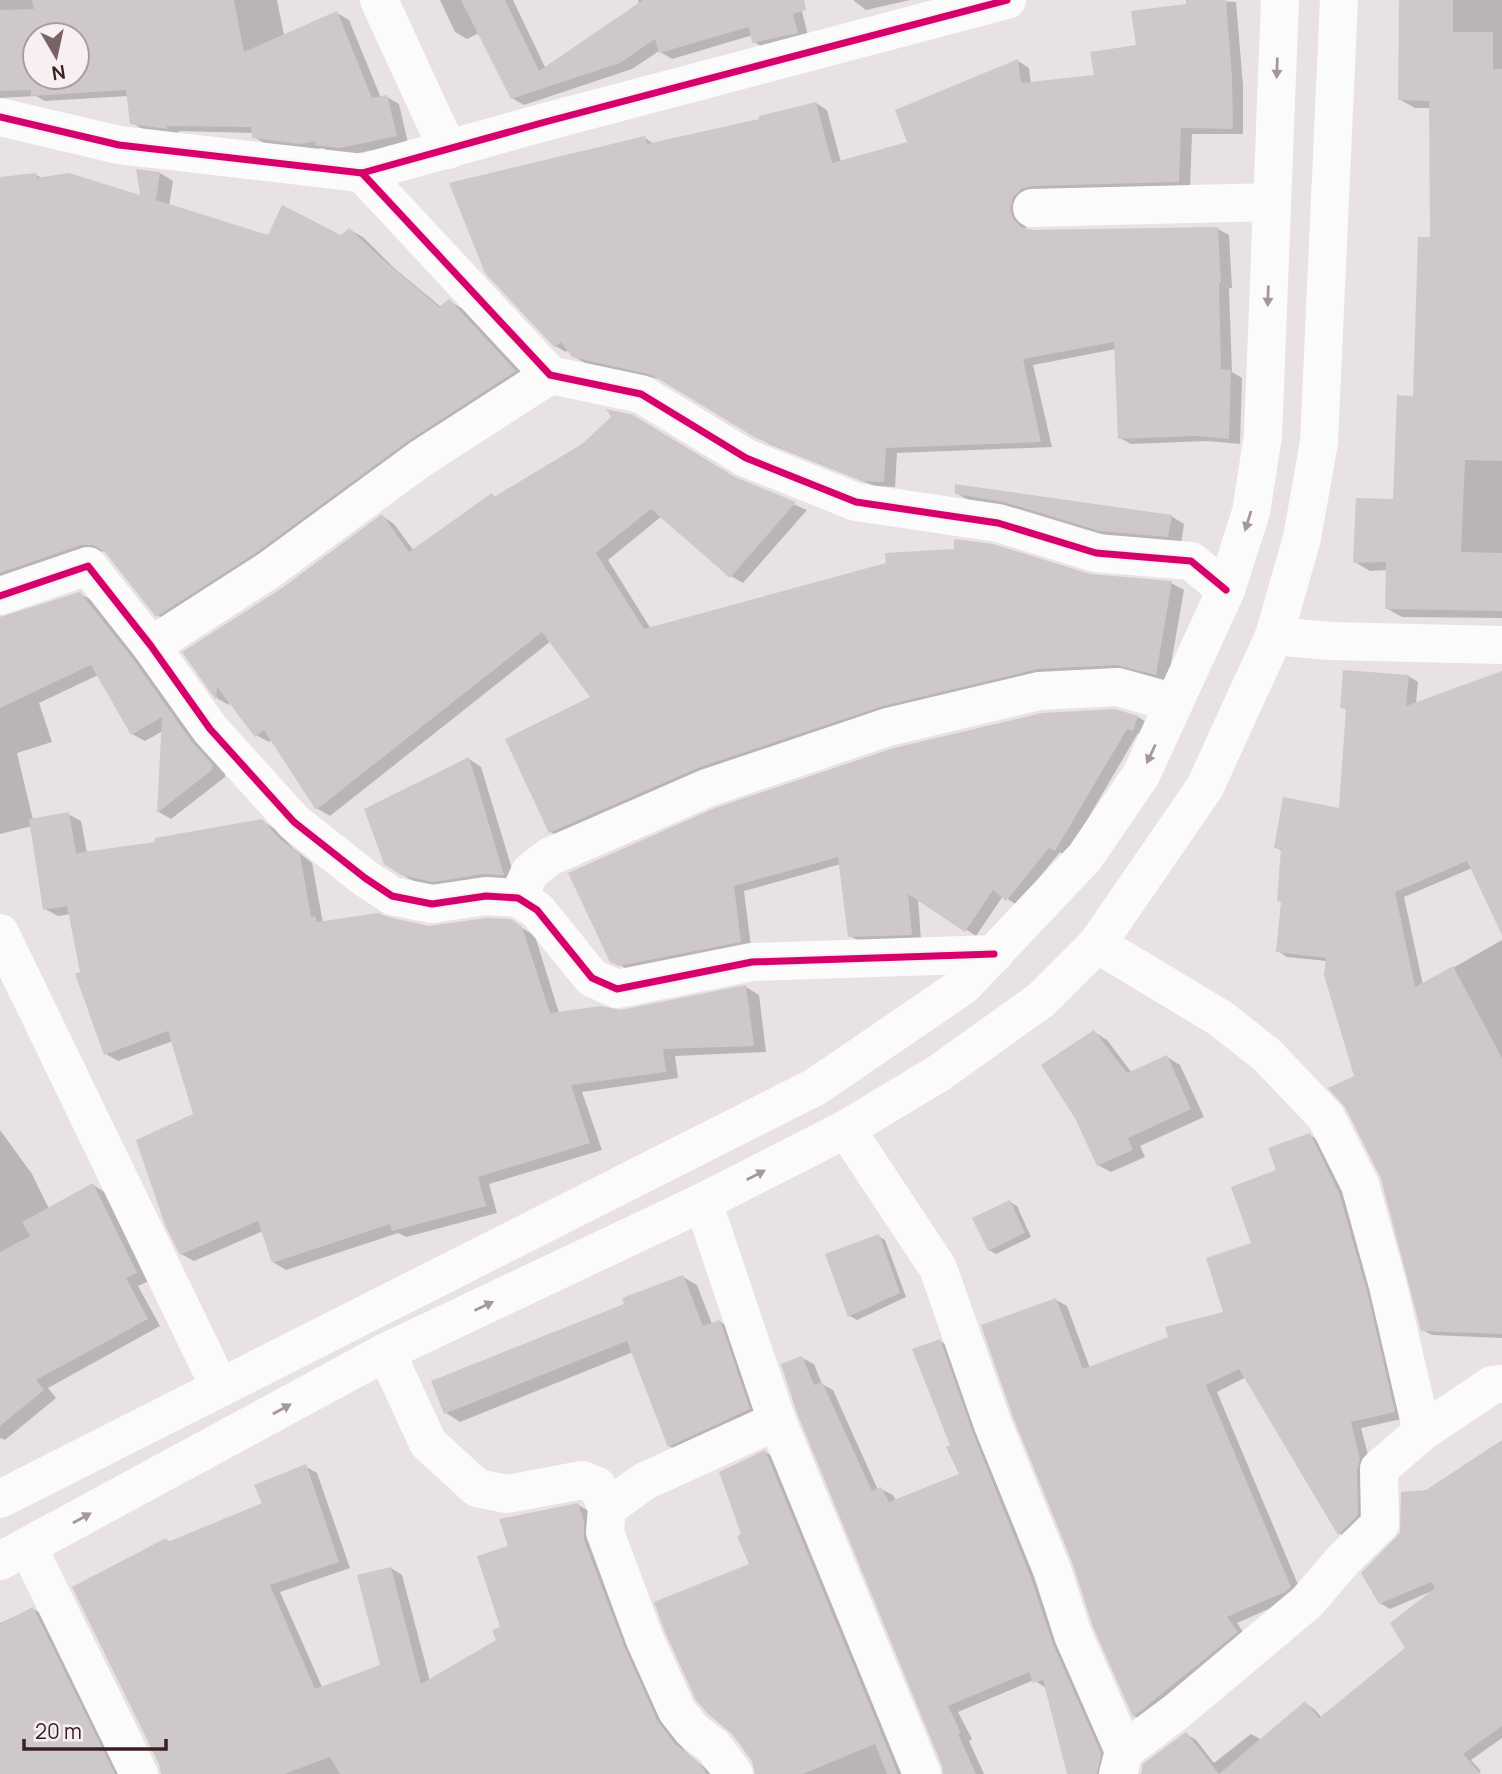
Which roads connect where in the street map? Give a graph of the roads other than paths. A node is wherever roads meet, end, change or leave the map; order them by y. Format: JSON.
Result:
{"nodes":[{"id":1,"x":379,"y":0,"type":"edge"},
{"id":2,"x":1007,"y":0,"type":"edge"},
{"id":3,"x":1280,"y":0,"type":"edge"},
{"id":4,"x":1339,"y":0,"type":"edge"},
{"id":5,"x":0,"y":117,"type":"edge"},
{"id":6,"x":447,"y":150,"type":"junction"},
{"id":7,"x":362,"y":173,"type":"junction"},
{"id":8,"x":1272,"y":202,"type":"junction"},
{"id":9,"x":1032,"y":208,"type":"dead end"},
{"id":10,"x":551,"y":375,"type":"junction"},
{"id":11,"x":1226,"y":590,"type":"junction"},
{"id":12,"x":0,"y":596,"type":"edge"},
{"id":13,"x":1274,"y":636,"type":"junction"},
{"id":14,"x":1502,"y":645,"type":"edge"},
{"id":15,"x":151,"y":646,"type":"junction"},
{"id":16,"x":1174,"y":703,"type":"junction"},
{"id":17,"x":518,"y":898,"type":"junction"},
{"id":18,"x":0,"y":933,"type":"edge"},
{"id":19,"x":1097,"y":944,"type":"junction"},
{"id":20,"x":994,"y":954,"type":"junction"},
{"id":21,"x":846,"y":1129,"type":"junction"},
{"id":22,"x":703,"y":1202,"type":"junction"},
{"id":23,"x":386,"y":1352,"type":"junction"},
{"id":24,"x":1502,"y":1384,"type":"edge"},
{"id":25,"x":220,"y":1388,"type":"junction"},
{"id":26,"x":776,"y":1421,"type":"junction"},
{"id":27,"x":1422,"y":1433,"type":"junction"},
{"id":28,"x":0,"y":1499,"type":"edge"},
{"id":29,"x":607,"y":1508,"type":"junction"},
{"id":30,"x":14,"y":1554,"type":"edge"},
{"id":31,"x":1121,"y":1763,"type":"edge"},
{"id":32,"x":139,"y":1774,"type":"edge"},
{"id":33,"x":734,"y":1774,"type":"edge"},
{"id":34,"x":922,"y":1774,"type":"edge"}],
"edges":[{"from":1,"to":6,"type":"street"},
{"from":2,"to":6,"type":"street"},
{"from":3,"to":8,"type":"street","one_way":true},
{"from":4,"to":13,"type":"street"},
{"from":5,"to":7,"type":"street"},
{"from":6,"to":7,"type":"street"},
{"from":7,"to":10,"type":"street"},
{"from":8,"to":9,"type":"street"},
{"from":8,"to":11,"type":"street","one_way":true},
{"from":10,"to":11,"type":"street"},
{"from":10,"to":15,"type":"street"},
{"from":11,"to":16,"type":"street"},
{"from":12,"to":15,"type":"street"},
{"from":13,"to":14,"type":"street"},
{"from":13,"to":19,"type":"street"},
{"from":15,"to":17,"type":"street"},
{"from":16,"to":17,"type":"street"},
{"from":16,"to":20,"type":"street","one_way":true},
{"from":17,"to":20,"type":"street"},
{"from":18,"to":25,"type":"street"},
{"from":19,"to":21,"type":"street"},
{"from":19,"to":27,"type":"street"},
{"from":20,"to":25,"type":"street"},
{"from":22,"to":21,"type":"street","one_way":true},
{"from":21,"to":31,"type":"street"},
{"from":23,"to":22,"type":"street","one_way":true},
{"from":22,"to":26,"type":"street"},
{"from":23,"to":29,"type":"street"},
{"from":30,"to":23,"type":"street","one_way":true},
{"from":24,"to":27,"type":"street"},
{"from":25,"to":28,"type":"street"},
{"from":26,"to":29,"type":"street"},
{"from":26,"to":34,"type":"street"},
{"from":27,"to":31,"type":"street"},
{"from":29,"to":33,"type":"street"},
{"from":30,"to":32,"type":"street"}]}
